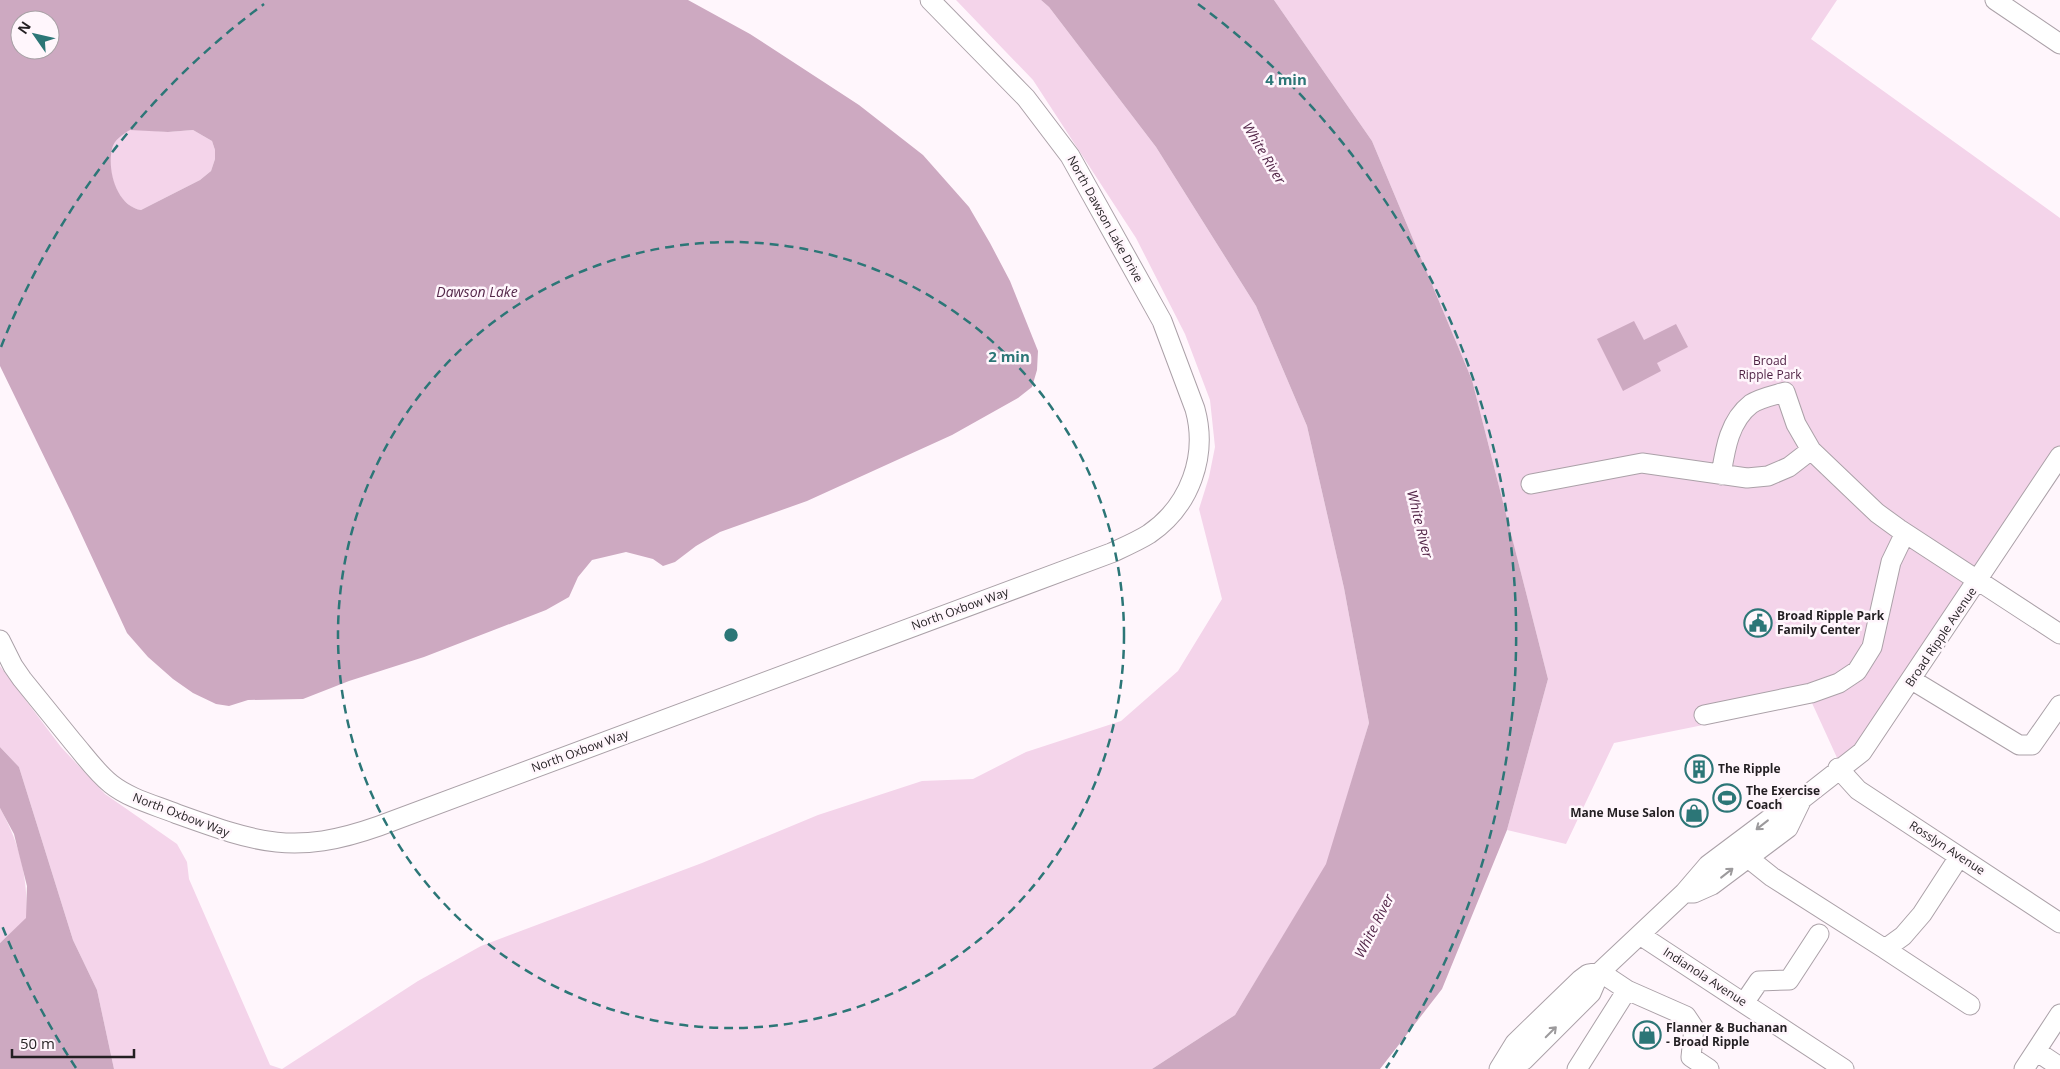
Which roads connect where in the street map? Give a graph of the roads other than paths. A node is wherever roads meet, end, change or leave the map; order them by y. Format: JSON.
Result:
{"nodes":[{"id":1,"x":930,"y":0,"type":"edge"},
{"id":2,"x":1995,"y":0,"type":"edge"},
{"id":3,"x":2060,"y":44,"type":"edge"},
{"id":4,"x":1811,"y":450,"type":"junction"},
{"id":5,"x":2060,"y":456,"type":"edge"},
{"id":6,"x":1721,"y":475,"type":"junction"},
{"id":7,"x":1192,"y":480,"type":"joint"},
{"id":8,"x":1531,"y":484,"type":"dead end"},
{"id":9,"x":1905,"y":533,"type":"junction"},
{"id":10,"x":1979,"y":580,"type":"junction"},
{"id":11,"x":2060,"y":634,"type":"edge"},
{"id":12,"x":0,"y":640,"type":"edge"},
{"id":13,"x":1912,"y":680,"type":"junction"},
{"id":14,"x":2060,"y":705,"type":"edge"},
{"id":15,"x":1704,"y":715,"type":"dead end"},
{"id":16,"x":1838,"y":768,"type":"junction"},
{"id":17,"x":1802,"y":799,"type":"junction"},
{"id":18,"x":1747,"y":857,"type":"junction"},
{"id":19,"x":1959,"y":857,"type":"junction"},
{"id":20,"x":1684,"y":893,"type":"junction"},
{"id":21,"x":2060,"y":923,"type":"edge"},
{"id":22,"x":1819,"y":934,"type":"dead end"},
{"id":23,"x":1640,"y":935,"type":"junction"},
{"id":24,"x":1885,"y":949,"type":"junction"},
{"id":25,"x":1600,"y":972,"type":"junction"},
{"id":26,"x":1628,"y":990,"type":"junction"},
{"id":27,"x":1744,"y":1003,"type":"junction"},
{"id":28,"x":1970,"y":1005,"type":"dead end"},
{"id":29,"x":2060,"y":1014,"type":"edge"},
{"id":30,"x":2036,"y":1051,"type":"junction"},
{"id":31,"x":1530,"y":1064,"type":"edge"},
{"id":32,"x":2060,"y":1067,"type":"edge"},
{"id":33,"x":1499,"y":1069,"type":"edge"},
{"id":34,"x":1577,"y":1069,"type":"edge"},
{"id":35,"x":1709,"y":1069,"type":"edge"},
{"id":36,"x":1844,"y":1069,"type":"edge"},
{"id":37,"x":2024,"y":1069,"type":"edge"}],
"edges":[{"from":1,"to":7,"type":"street","name":"North Dawson Lake Drive"},
{"from":2,"to":3,"type":"street"},
{"from":4,"to":6,"type":"street"},
{"from":4,"to":6,"type":"street"},
{"from":4,"to":9,"type":"street"},
{"from":5,"to":10,"type":"street","name":"Broad Ripple Avenue"},
{"from":6,"to":8,"type":"street"},
{"from":7,"to":12,"type":"street","name":"North Oxbow Way"},
{"from":9,"to":10,"type":"street"},
{"from":9,"to":15,"type":"street"},
{"from":10,"to":11,"type":"street"},
{"from":10,"to":13,"type":"street","name":"Broad Ripple Avenue"},
{"from":13,"to":14,"type":"street"},
{"from":13,"to":16,"type":"street","name":"Broad Ripple Avenue"},
{"from":16,"to":17,"type":"street","name":"Broad Ripple Avenue"},
{"from":16,"to":19,"type":"street","name":"Rosslyn Avenue"},
{"from":17,"to":18,"type":"street","name":"Broad Ripple Avenue"},
{"from":17,"to":20,"type":"street","name":"Broad Ripple Avenue","one_way":true},
{"from":20,"to":18,"type":"street","name":"Broad Ripple Avenue","one_way":true},
{"from":18,"to":24,"type":"street"},
{"from":19,"to":21,"type":"street","name":"Rosslyn Avenue"},
{"from":19,"to":24,"type":"street"},
{"from":20,"to":23,"type":"street","name":"Broad Ripple Avenue"},
{"from":22,"to":27,"type":"street"},
{"from":23,"to":25,"type":"street","name":"Broad Ripple Avenue"},
{"from":23,"to":27,"type":"street","name":"Indianola Avenue"},
{"from":24,"to":28,"type":"street"},
{"from":25,"to":26,"type":"street"},
{"from":31,"to":25,"type":"street","name":"Broad Ripple Avenue","one_way":true},
{"from":25,"to":33,"type":"street","name":"Broad Ripple Avenue"},
{"from":26,"to":34,"type":"street"},
{"from":26,"to":35,"type":"street"},
{"from":27,"to":36,"type":"street","name":"Indianola Avenue"},
{"from":29,"to":30,"type":"street"},
{"from":30,"to":32,"type":"street"},
{"from":30,"to":37,"type":"street"},
{"from":31,"to":33,"type":"street","name":"Broad Ripple Avenue"}]}
